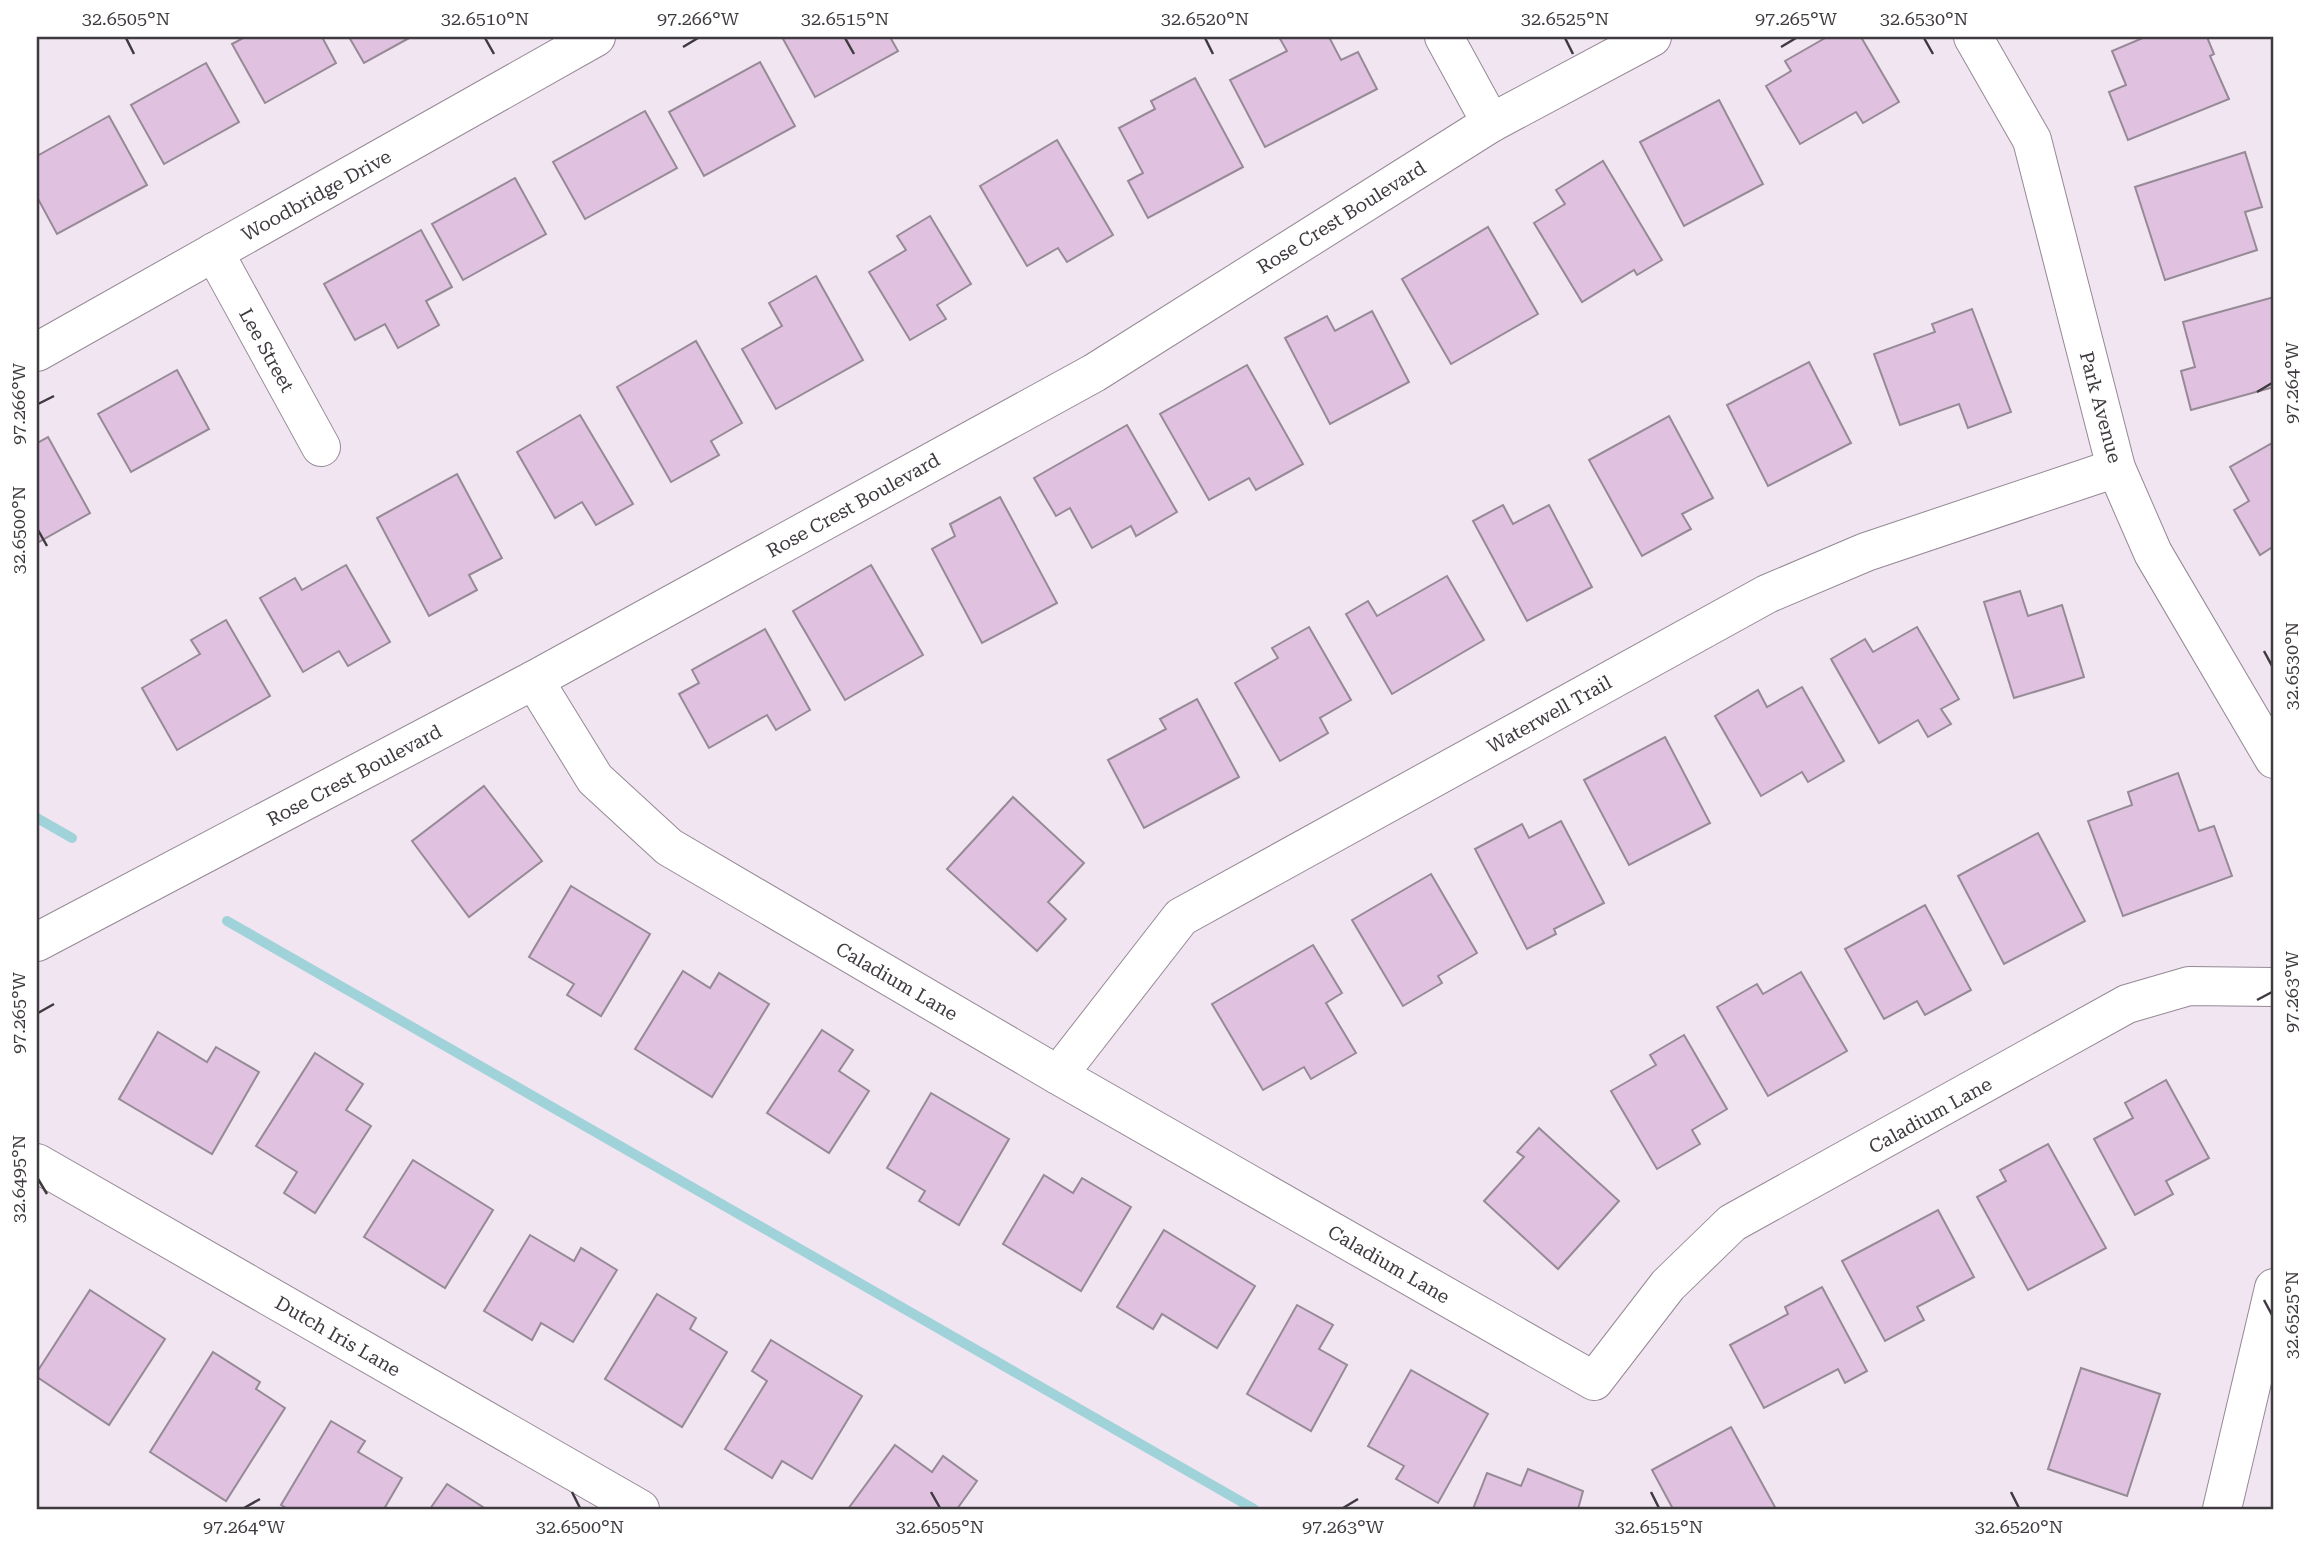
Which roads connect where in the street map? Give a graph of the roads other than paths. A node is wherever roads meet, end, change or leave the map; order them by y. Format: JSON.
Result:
{"nodes":[{"id":1,"x":596,"y":37,"type":"edge"},
{"id":2,"x":1444,"y":37,"type":"edge"},
{"id":3,"x":1652,"y":37,"type":"edge"},
{"id":4,"x":1973,"y":37,"type":"edge"},
{"id":5,"x":1491,"y":123,"type":"junction"},
{"id":6,"x":214,"y":252,"type":"junction"},
{"id":7,"x":37,"y":352,"type":"edge"},
{"id":8,"x":321,"y":447,"type":"dead end"},
{"id":9,"x":2116,"y":468,"type":"junction"},
{"id":10,"x":534,"y":680,"type":"junction"},
{"id":11,"x":2274,"y":759,"type":"edge"},
{"id":12,"x":37,"y":942,"type":"edge"},
{"id":13,"x":2274,"y":987,"type":"edge"},
{"id":14,"x":1058,"y":1075,"type":"junction"},
{"id":15,"x":37,"y":1163,"type":"edge"},
{"id":16,"x":2274,"y":1288,"type":"edge"},
{"id":17,"x":640,"y":1509,"type":"edge"},
{"id":18,"x":2222,"y":1509,"type":"edge"}],
"edges":[{"from":1,"to":6,"type":"street","name":"Woodbridge Drive"},
{"from":2,"to":5,"type":"street"},
{"from":3,"to":5,"type":"street","name":"Rose Crest Boulevard"},
{"from":4,"to":9,"type":"street","name":"Park Avenue"},
{"from":5,"to":10,"type":"street","name":"Rose Crest Boulevard"},
{"from":6,"to":7,"type":"street","name":"Woodbridge Drive"},
{"from":6,"to":8,"type":"street","name":"Lee Street"},
{"from":9,"to":11,"type":"street","name":"Park Avenue"},
{"from":9,"to":14,"type":"street","name":"Waterwell Trail"},
{"from":10,"to":12,"type":"street","name":"Rose Crest Boulevard"},
{"from":10,"to":14,"type":"street","name":"Caladium Lane"},
{"from":13,"to":14,"type":"street","name":"Caladium Lane"},
{"from":15,"to":17,"type":"street","name":"Dutch Iris Lane"},
{"from":16,"to":18,"type":"street"}]}
